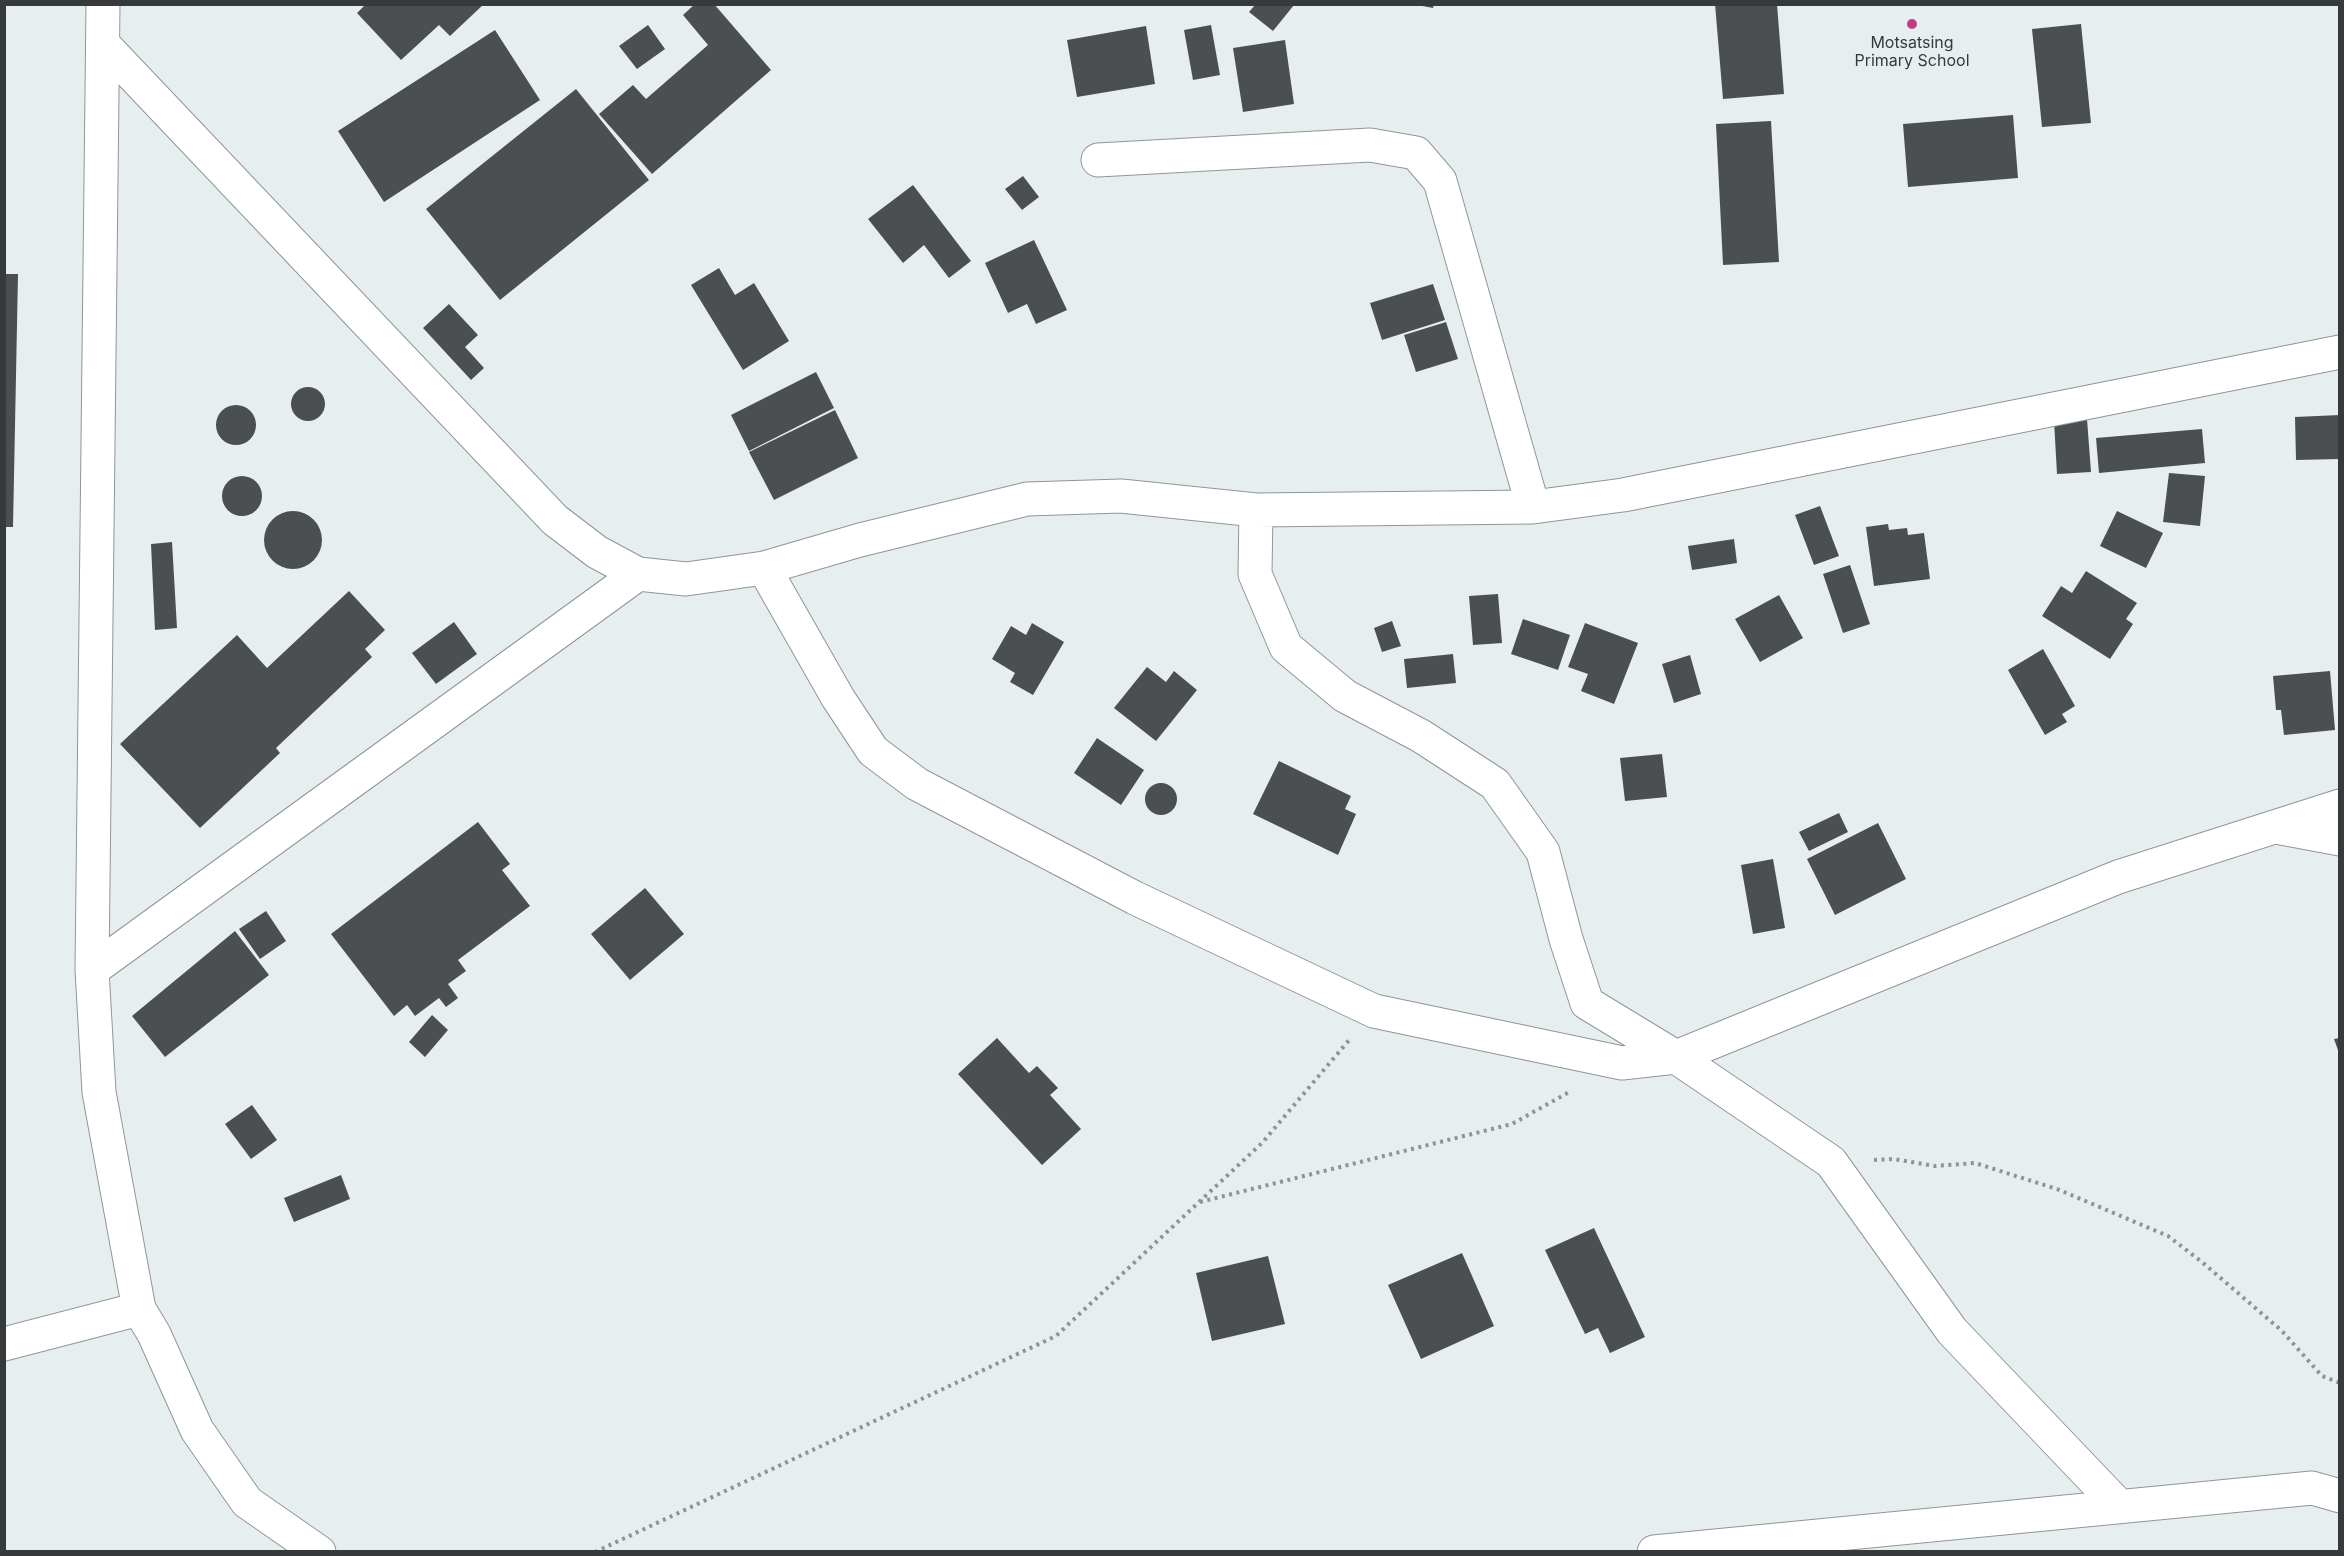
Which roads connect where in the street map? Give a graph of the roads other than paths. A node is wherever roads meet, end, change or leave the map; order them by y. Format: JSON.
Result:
{"nodes":[{"id":1,"x":103,"y":4,"type":"edge"},
{"id":2,"x":104,"y":45,"type":"junction"},
{"id":3,"x":1098,"y":160,"type":"dead end"},
{"id":4,"x":2340,"y":352,"type":"edge"},
{"id":5,"x":1533,"y":507,"type":"junction"},
{"id":6,"x":1256,"y":510,"type":"junction"},
{"id":7,"x":764,"y":568,"type":"junction"},
{"id":8,"x":638,"y":574,"type":"junction"},
{"id":9,"x":2340,"y":806,"type":"edge"},
{"id":10,"x":2274,"y":827,"type":"junction"},
{"id":11,"x":2340,"y":839,"type":"edge"},
{"id":12,"x":92,"y":970,"type":"junction"},
{"id":13,"x":1676,"y":1058,"type":"junction"},
{"id":14,"x":139,"y":1310,"type":"junction"},
{"id":15,"x":4,"y":1344,"type":"edge"},
{"id":16,"x":2340,"y":1496,"type":"edge"},
{"id":17,"x":2119,"y":1506,"type":"junction"},
{"id":18,"x":319,"y":1551,"type":"edge"},
{"id":19,"x":1654,"y":1551,"type":"edge"}],
"edges":[{"from":1,"to":2,"type":"street"},
{"from":2,"to":8,"type":"street"},
{"from":2,"to":12,"type":"street"},
{"from":3,"to":5,"type":"street"},
{"from":4,"to":5,"type":"street"},
{"from":5,"to":6,"type":"street"},
{"from":6,"to":7,"type":"street"},
{"from":6,"to":13,"type":"street"},
{"from":7,"to":8,"type":"street"},
{"from":7,"to":13,"type":"street"},
{"from":8,"to":12,"type":"street"},
{"from":9,"to":10,"type":"street"},
{"from":10,"to":11,"type":"street"},
{"from":10,"to":13,"type":"street"},
{"from":12,"to":14,"type":"street"},
{"from":13,"to":17,"type":"street"},
{"from":14,"to":15,"type":"street"},
{"from":14,"to":18,"type":"street"},
{"from":16,"to":17,"type":"street"},
{"from":17,"to":19,"type":"street"}]}
